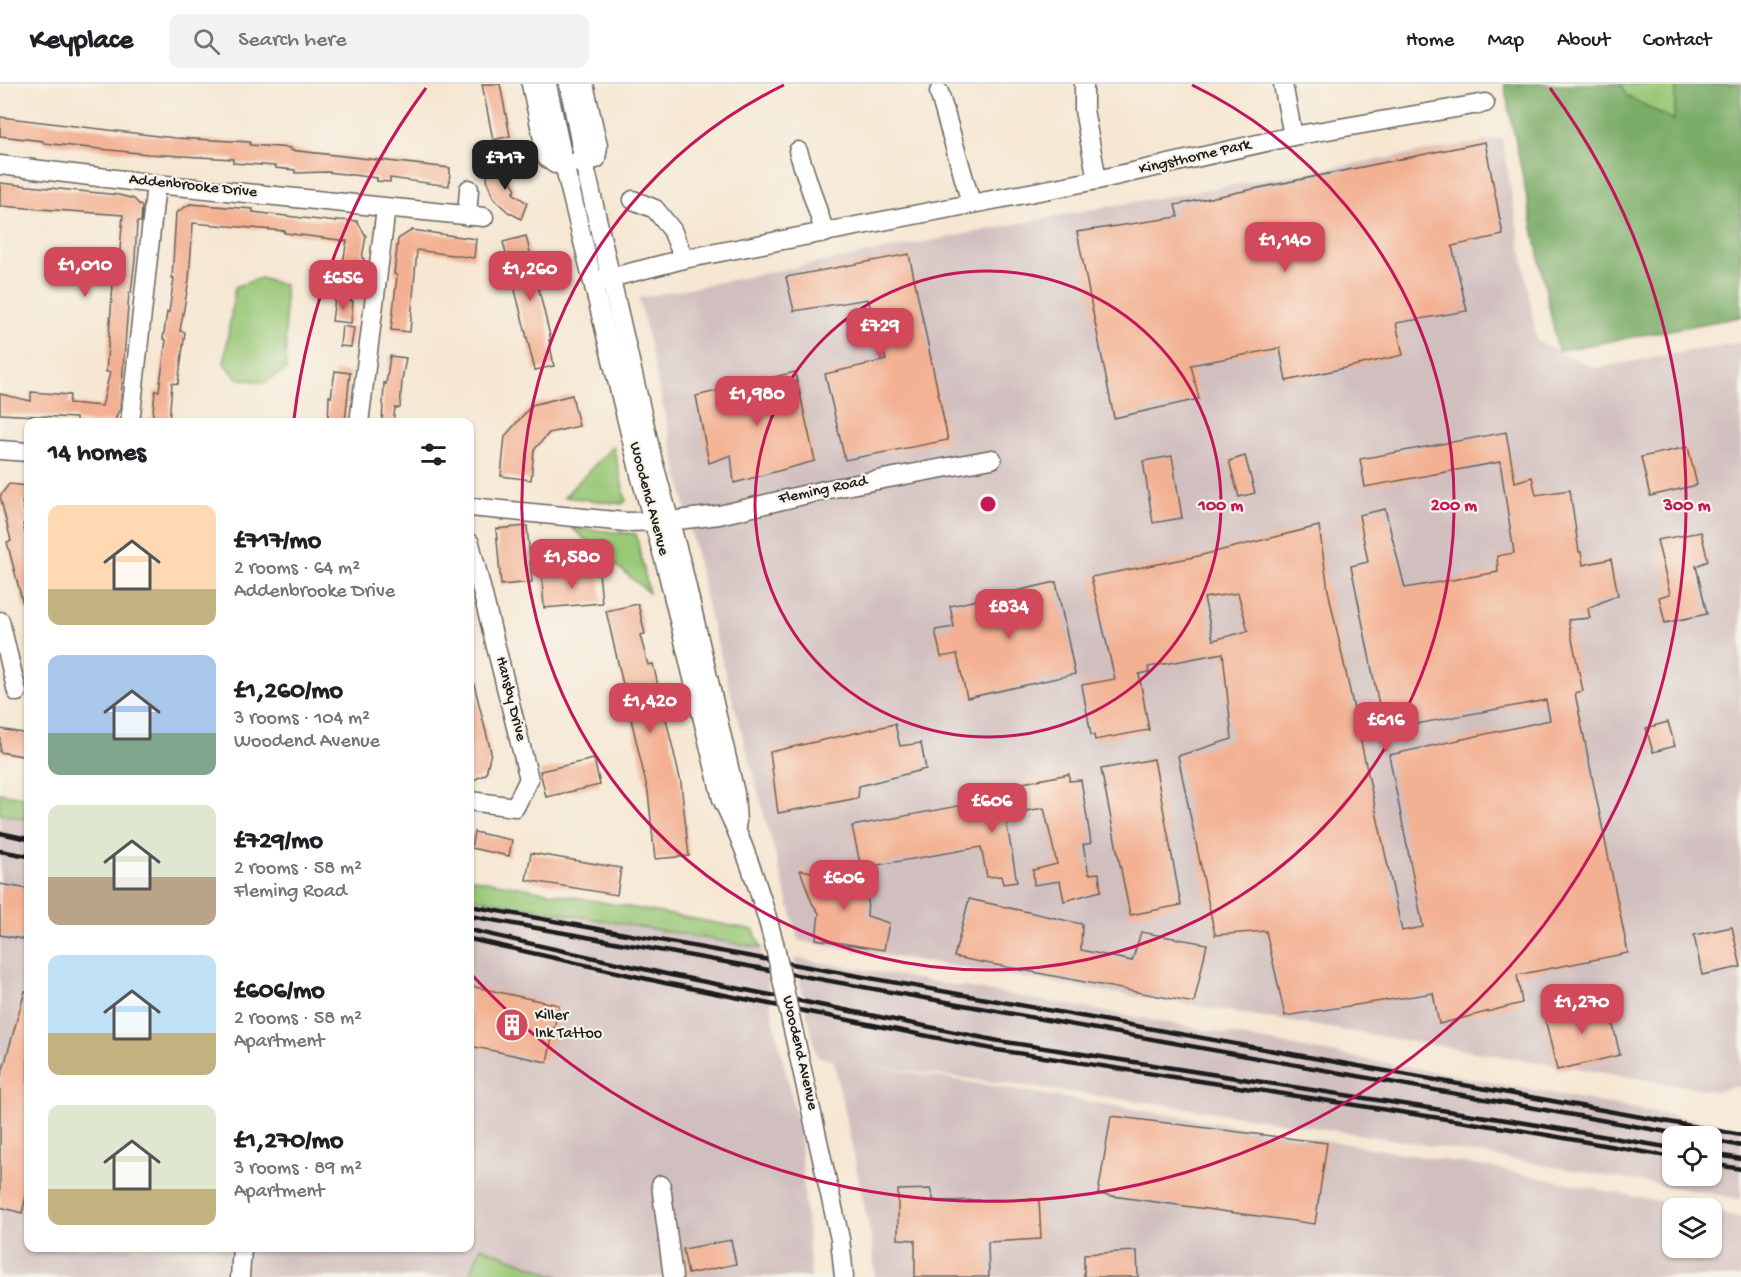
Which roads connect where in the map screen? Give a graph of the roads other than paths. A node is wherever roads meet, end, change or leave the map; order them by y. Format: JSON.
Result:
{"nodes":[{"id":1,"x":531,"y":84,"type":"edge"},
{"id":2,"x":547,"y":84,"type":"edge"},
{"id":3,"x":569,"y":84,"type":"edge"},
{"id":4,"x":584,"y":84,"type":"edge"},
{"id":5,"x":1084,"y":84,"type":"edge"},
{"id":6,"x":1283,"y":84,"type":"edge"},
{"id":7,"x":939,"y":92,"type":"dead end"},
{"id":8,"x":1485,"y":103,"type":"dead end"},
{"id":9,"x":1293,"y":136,"type":"junction"},
{"id":10,"x":798,"y":151,"type":"dead end"},
{"id":11,"x":584,"y":162,"type":"junction"},
{"id":12,"x":564,"y":164,"type":"junction"},
{"id":13,"x":0,"y":165,"type":"edge"},
{"id":14,"x":1097,"y":180,"type":"junction"},
{"id":15,"x":156,"y":184,"type":"junction"},
{"id":16,"x":469,"y":189,"type":"dead end"},
{"id":17,"x":633,"y":200,"type":"dead end"},
{"id":18,"x":971,"y":203,"type":"junction"},
{"id":19,"x":386,"y":208,"type":"junction"},
{"id":20,"x":825,"y":233,"type":"junction"},
{"id":21,"x":684,"y":259,"type":"junction"},
{"id":22,"x":603,"y":280,"type":"junction"},
{"id":23,"x":130,"y":418,"type":"edge"},
{"id":24,"x":360,"y":418,"type":"edge"},
{"id":25,"x":0,"y":450,"type":"edge"},
{"id":26,"x":24,"y":452,"type":"edge"},
{"id":27,"x":992,"y":459,"type":"dead end"},
{"id":28,"x":474,"y":507,"type":"edge"},
{"id":29,"x":661,"y":521,"type":"junction"},
{"id":30,"x":474,"y":559,"type":"edge"},
{"id":31,"x":0,"y":621,"type":"edge"},
{"id":32,"x":15,"y":694,"type":"edge"},
{"id":33,"x":474,"y":802,"type":"edge"},
{"id":34,"x":661,"y":1185,"type":"dead end"},
{"id":35,"x":242,"y":1252,"type":"edge"},
{"id":36,"x":240,"y":1277,"type":"edge"},
{"id":37,"x":673,"y":1277,"type":"edge"},
{"id":38,"x":844,"y":1277,"type":"edge"}],
"edges":[{"from":1,"to":12,"type":"street"},
{"from":2,"to":12,"type":"street","name":"Woodend Avenue"},
{"from":3,"to":11,"type":"street","name":"Woodend Avenue"},
{"from":4,"to":11,"type":"street"},
{"from":5,"to":14,"type":"street"},
{"from":6,"to":9,"type":"street"},
{"from":7,"to":18,"type":"street"},
{"from":8,"to":9,"type":"street","name":"Kingsthorne Park"},
{"from":9,"to":14,"type":"street","name":"Kingsthorne Park"},
{"from":10,"to":20,"type":"street"},
{"from":11,"to":12,"type":"street"},
{"from":11,"to":22,"type":"street","name":"Woodend Avenue"},
{"from":12,"to":22,"type":"street","name":"Woodend Avenue"},
{"from":13,"to":15,"type":"street","name":"Addenbrooke Drive"},
{"from":14,"to":18,"type":"street","name":"Kingsthorne Park"},
{"from":15,"to":19,"type":"street","name":"Addenbrooke Drive"},
{"from":15,"to":23,"type":"street"},
{"from":16,"to":19,"type":"street","name":"Addenbrooke Drive"},
{"from":17,"to":21,"type":"street"},
{"from":18,"to":20,"type":"street","name":"Kingsthorne Park"},
{"from":19,"to":24,"type":"street"},
{"from":20,"to":21,"type":"street","name":"Kingsthorne Park"},
{"from":21,"to":22,"type":"street","name":"Kingsthorne Park"},
{"from":22,"to":29,"type":"street","name":"Woodend Avenue"},
{"from":25,"to":26,"type":"street"},
{"from":27,"to":29,"type":"street","name":"Fleming Road"},
{"from":28,"to":29,"type":"street","name":"Fleming Road"},
{"from":29,"to":38,"type":"street","name":"Woodend Avenue","bridge":true},
{"from":30,"to":33,"type":"street","name":"Hansby Drive"},
{"from":31,"to":32,"type":"street"},
{"from":34,"to":37,"type":"street"},
{"from":35,"to":36,"type":"street"}]}
